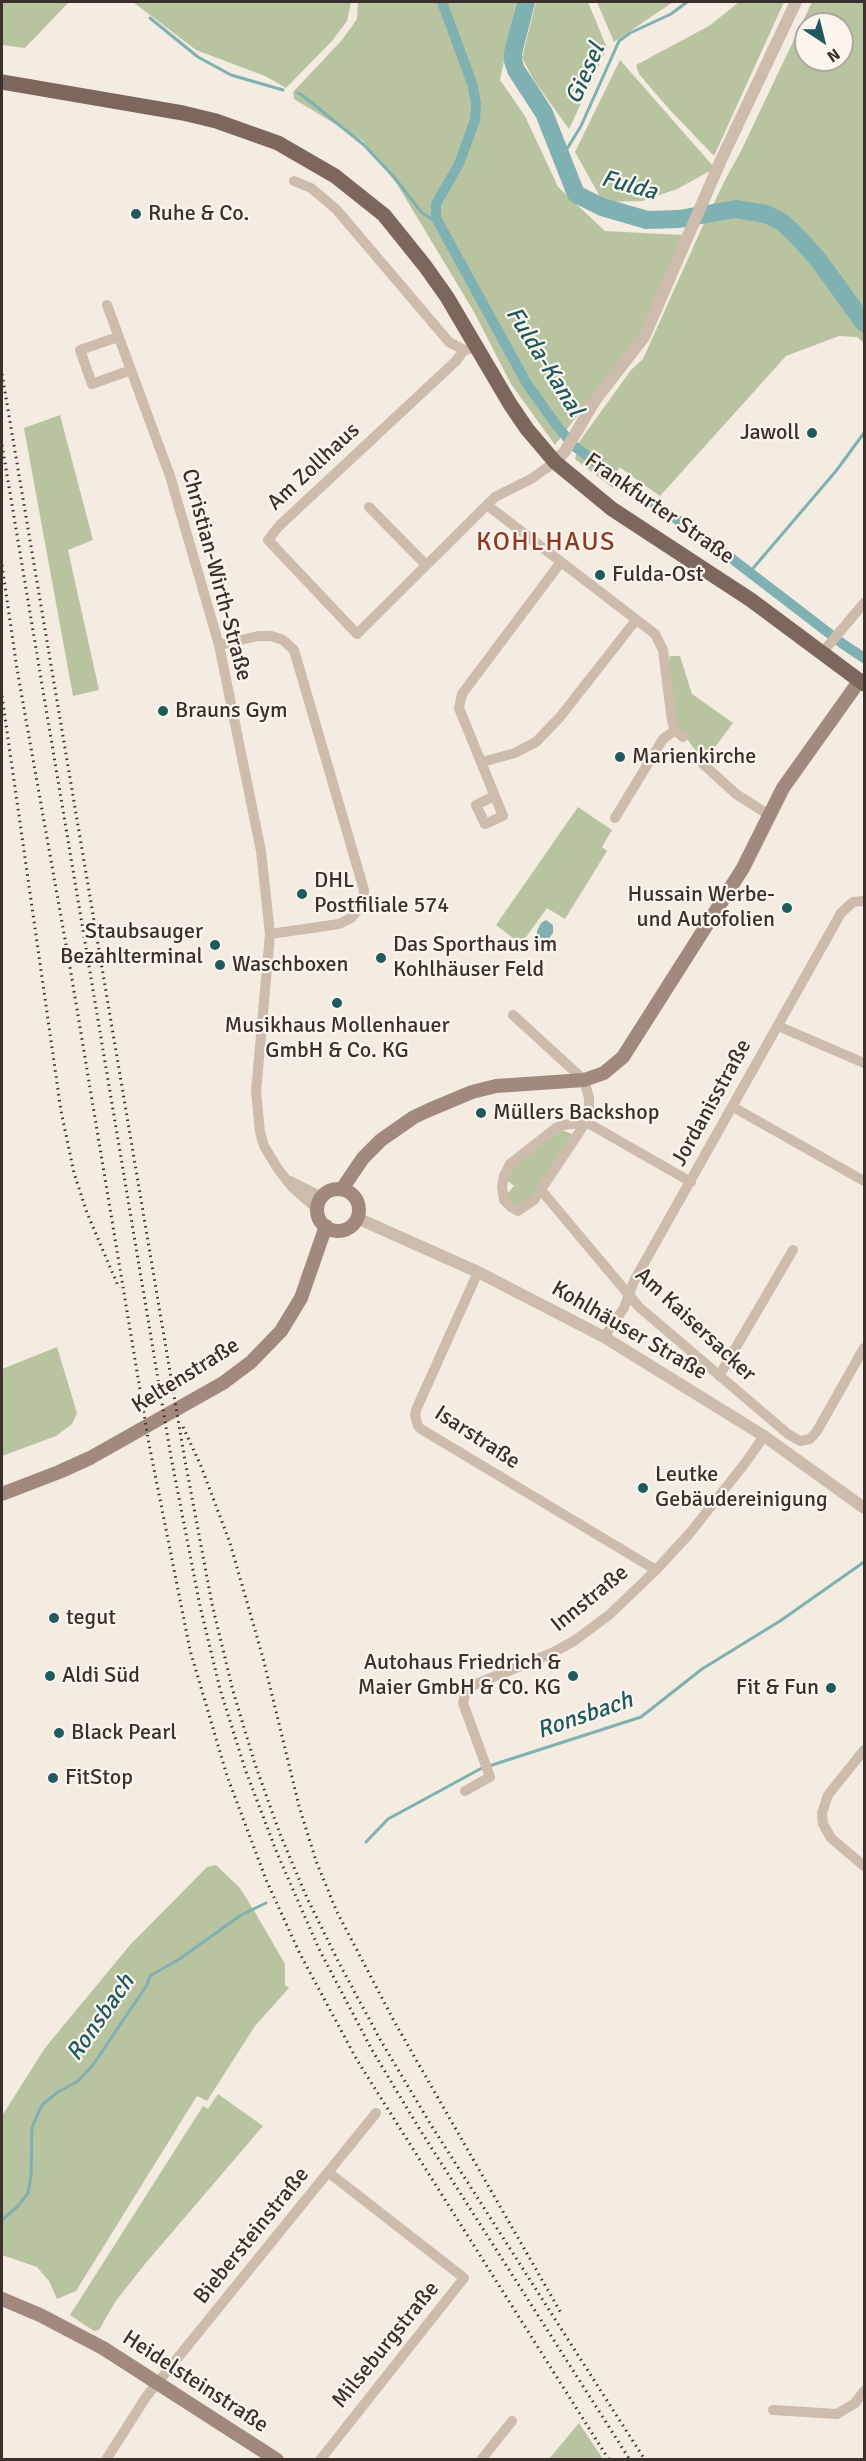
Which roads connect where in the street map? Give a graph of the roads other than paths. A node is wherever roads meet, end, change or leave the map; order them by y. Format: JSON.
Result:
{"nodes":[{"id":1,"x":795,"y":2,"type":"edge"},
{"id":2,"x":2,"y":82,"type":"edge"},
{"id":3,"x":294,"y":181,"type":"dead end"},
{"id":4,"x":107,"y":305,"type":"dead end"},
{"id":5,"x":118,"y":337,"type":"junction"},
{"id":6,"x":470,"y":348,"type":"junction"},
{"id":7,"x":131,"y":370,"type":"junction"},
{"id":8,"x":560,"y":457,"type":"junction"},
{"id":9,"x":486,"y":505,"type":"junction"},
{"id":10,"x":369,"y":507,"type":"dead end"},
{"id":11,"x":561,"y":562,"type":"junction"},
{"id":12,"x":426,"y":566,"type":"junction"},
{"id":13,"x":864,"y":603,"type":"edge"},
{"id":14,"x":636,"y":620,"type":"junction"},
{"id":15,"x":219,"y":645,"type":"junction"},
{"id":16,"x":827,"y":647,"type":"junction"},
{"id":17,"x":862,"y":682,"type":"edge"},
{"id":18,"x":482,"y":762,"type":"junction"},
{"id":19,"x":703,"y":764,"type":"dead end"},
{"id":20,"x":495,"y":796,"type":"dead end"},
{"id":21,"x":769,"y":814,"type":"junction"},
{"id":22,"x":615,"y":818,"type":"dead end"},
{"id":23,"x":864,"y":901,"type":"edge"},
{"id":24,"x":270,"y":934,"type":"junction"},
{"id":25,"x":513,"y":1015,"type":"dead end"},
{"id":26,"x":778,"y":1026,"type":"junction"},
{"id":27,"x":864,"y":1063,"type":"edge"},
{"id":28,"x":584,"y":1080,"type":"junction"},
{"id":29,"x":733,"y":1107,"type":"junction"},
{"id":30,"x":586,"y":1122,"type":"junction"},
{"id":31,"x":864,"y":1181,"type":"edge"},
{"id":32,"x":691,"y":1182,"type":"junction"},
{"id":33,"x":342,"y":1189,"type":"junction"},
{"id":34,"x":541,"y":1191,"type":"junction"},
{"id":35,"x":319,"y":1203,"type":"junction"},
{"id":36,"x":357,"y":1218,"type":"junction"},
{"id":37,"x":326,"y":1226,"type":"junction"},
{"id":38,"x":793,"y":1250,"type":"dead end"},
{"id":39,"x":478,"y":1272,"type":"junction"},
{"id":40,"x":629,"y":1293,"type":"junction"},
{"id":41,"x":604,"y":1337,"type":"junction"},
{"id":42,"x":864,"y":1348,"type":"edge"},
{"id":43,"x":719,"y":1376,"type":"junction"},
{"id":44,"x":764,"y":1436,"type":"junction"},
{"id":45,"x":2,"y":1494,"type":"edge"},
{"id":46,"x":864,"y":1508,"type":"edge"},
{"id":47,"x":656,"y":1570,"type":"junction"},
{"id":48,"x":864,"y":1750,"type":"edge"},
{"id":49,"x":465,"y":1791,"type":"dead end"},
{"id":50,"x":864,"y":1866,"type":"edge"},
{"id":51,"x":376,"y":2113,"type":"dead end"},
{"id":52,"x":328,"y":2172,"type":"junction"},
{"id":53,"x":2,"y":2299,"type":"edge"},
{"id":54,"x":159,"y":2383,"type":"junction"},
{"id":55,"x":864,"y":2391,"type":"edge"},
{"id":56,"x":773,"y":2410,"type":"dead end"},
{"id":57,"x":512,"y":2421,"type":"dead end"},
{"id":58,"x":106,"y":2460,"type":"edge"},
{"id":59,"x":276,"y":2460,"type":"edge"},
{"id":60,"x":320,"y":2460,"type":"edge"},
{"id":61,"x":481,"y":2460,"type":"edge"}],
"edges":[{"from":1,"to":8,"type":"street"},
{"from":2,"to":6,"type":"main road","name":"Frankfurter Straße"},
{"from":3,"to":6,"type":"street","name":"Frankfurter Straße"},
{"from":4,"to":5,"type":"street","name":"Christian-Wirth-Straße"},
{"from":5,"to":7,"type":"street","name":"Christian-Wirth-Straße"},
{"from":5,"to":7,"type":"street"},
{"from":6,"to":8,"type":"main road","name":"Frankfurter Straße"},
{"from":6,"to":12,"type":"street","name":"Am Zollhaus"},
{"from":7,"to":15,"type":"street","name":"Christian-Wirth-Straße"},
{"from":8,"to":9,"type":"street","name":"Am Zollhaus"},
{"from":8,"to":16,"type":"main road","name":"Frankfurter Straße"},
{"from":9,"to":11,"type":"street"},
{"from":9,"to":12,"type":"street","name":"Am Zollhaus"},
{"from":10,"to":12,"type":"street"},
{"from":11,"to":14,"type":"street"},
{"from":11,"to":18,"type":"street"},
{"from":13,"to":16,"type":"street"},
{"from":14,"to":18,"type":"street"},
{"from":14,"to":22,"type":"street"},
{"from":15,"to":24,"type":"street","name":"Christian-Wirth-Straße"},
{"from":15,"to":24,"type":"street"},
{"from":16,"to":17,"type":"main road","name":"Frankfurter Straße"},
{"from":17,"to":21,"type":"main road"},
{"from":18,"to":20,"type":"street"},
{"from":19,"to":21,"type":"street"},
{"from":21,"to":28,"type":"main road"},
{"from":23,"to":26,"type":"street","name":"Jordanisstraße"},
{"from":24,"to":35,"type":"street","name":"Christian-Wirth-Straße"},
{"from":25,"to":28,"type":"street"},
{"from":26,"to":27,"type":"street"},
{"from":26,"to":29,"type":"street","name":"Jordanisstraße"},
{"from":28,"to":30,"type":"street"},
{"from":28,"to":33,"type":"main road"},
{"from":29,"to":31,"type":"street"},
{"from":29,"to":32,"type":"street","name":"Jordanisstraße"},
{"from":30,"to":32,"type":"street"},
{"from":30,"to":34,"type":"street"},
{"from":30,"to":34,"type":"street"},
{"from":32,"to":40,"type":"street","name":"Jordanisstraße"},
{"from":33,"to":35,"type":"main road"},
{"from":33,"to":36,"type":"main road"},
{"from":34,"to":40,"type":"street","name":"Am Kaisersacker"},
{"from":35,"to":37,"type":"main road"},
{"from":36,"to":37,"type":"main road"},
{"from":36,"to":39,"type":"street","name":"Kohlhäuser Straße"},
{"from":37,"to":45,"type":"main road","name":"Keltenstraße"},
{"from":38,"to":43,"type":"street"},
{"from":39,"to":41,"type":"street","name":"Kohlhäuser Straße"},
{"from":39,"to":47,"type":"street","name":"Isarstraße"},
{"from":40,"to":41,"type":"street","name":"Jordanisstraße"},
{"from":40,"to":43,"type":"street","name":"Am Kaisersacker"},
{"from":41,"to":44,"type":"street","name":"Kohlhäuser Straße"},
{"from":42,"to":43,"type":"street","name":"Am Kaisersacker"},
{"from":44,"to":46,"type":"street","name":"Kohlhäuser Straße"},
{"from":44,"to":47,"type":"street","name":"Innstraße"},
{"from":47,"to":49,"type":"street","name":"Innstraße"},
{"from":48,"to":50,"type":"street"},
{"from":51,"to":52,"type":"street","name":"Biebersteinstraße"},
{"from":52,"to":54,"type":"street","name":"Biebersteinstraße"},
{"from":52,"to":60,"type":"street","name":"Milseburgstraße"},
{"from":53,"to":54,"type":"main road","name":"Heidelsteinstraße"},
{"from":54,"to":58,"type":"street","name":"Biebersteinstraße"},
{"from":54,"to":59,"type":"main road","name":"Heidelsteinstraße"},
{"from":55,"to":56,"type":"street"},
{"from":57,"to":61,"type":"street"}]}
